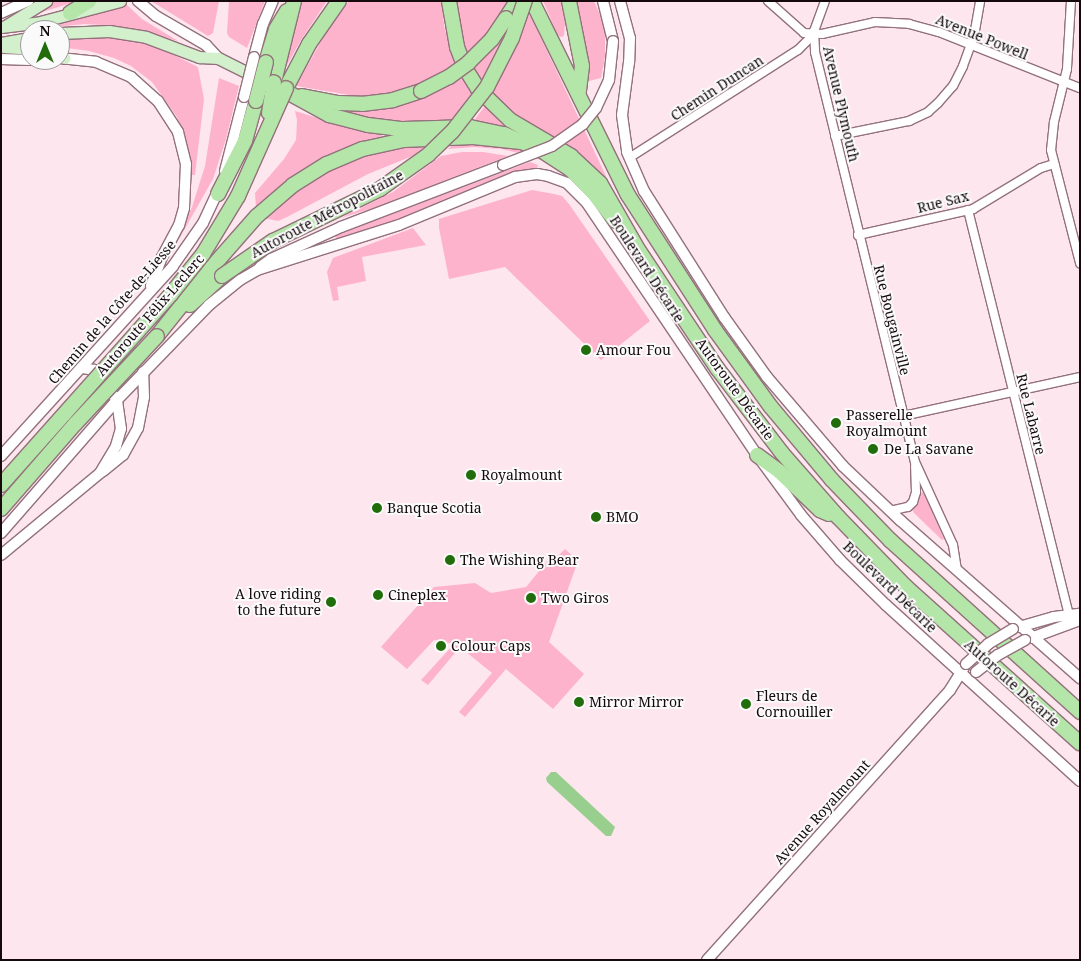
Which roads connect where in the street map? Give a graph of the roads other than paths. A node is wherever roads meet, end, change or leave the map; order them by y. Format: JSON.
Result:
{"nodes":[{"id":1,"x":28,"y":1,"type":"edge"},
{"id":2,"x":46,"y":1,"type":"edge"},
{"id":3,"x":90,"y":1,"type":"edge"},
{"id":4,"x":138,"y":1,"type":"edge"},
{"id":5,"x":273,"y":1,"type":"edge"},
{"id":6,"x":293,"y":1,"type":"edge"},
{"id":7,"x":339,"y":1,"type":"edge"},
{"id":8,"x":450,"y":1,"type":"edge"},
{"id":9,"x":518,"y":1,"type":"edge"},
{"id":10,"x":525,"y":1,"type":"edge"},
{"id":11,"x":532,"y":1,"type":"edge"},
{"id":12,"x":570,"y":1,"type":"edge"},
{"id":13,"x":603,"y":1,"type":"edge"},
{"id":14,"x":620,"y":1,"type":"edge"},
{"id":15,"x":768,"y":1,"type":"edge"},
{"id":16,"x":825,"y":1,"type":"edge"},
{"id":17,"x":980,"y":1,"type":"edge"},
{"id":18,"x":1071,"y":1,"type":"edge"},
{"id":19,"x":119,"y":2,"type":"edge"},
{"id":20,"x":1,"y":13,"type":"edge"},
{"id":21,"x":70,"y":13,"type":"junction"},
{"id":22,"x":2,"y":27,"type":"edge"},
{"id":23,"x":70,"y":33,"type":"edge"},
{"id":24,"x":814,"y":34,"type":"junction"},
{"id":25,"x":20,"y":40,"type":"edge"},
{"id":26,"x":1,"y":45,"type":"edge"},
{"id":27,"x":971,"y":45,"type":"junction"},
{"id":28,"x":20,"y":48,"type":"edge"},
{"id":29,"x":218,"y":58,"type":"junction"},
{"id":30,"x":1,"y":59,"type":"edge"},
{"id":31,"x":70,"y":59,"type":"edge"},
{"id":32,"x":20,"y":60,"type":"edge"},
{"id":33,"x":260,"y":60,"type":"junction"},
{"id":34,"x":1064,"y":83,"type":"junction"},
{"id":35,"x":1080,"y":88,"type":"edge"},
{"id":36,"x":579,"y":92,"type":"junction"},
{"id":37,"x":289,"y":94,"type":"junction"},
{"id":38,"x":267,"y":126,"type":"junction"},
{"id":39,"x":835,"y":136,"type":"junction"},
{"id":40,"x":521,"y":142,"type":"junction"},
{"id":41,"x":629,"y":158,"type":"junction"},
{"id":42,"x":1054,"y":164,"type":"junction"},
{"id":43,"x":846,"y":183,"type":"joint"},
{"id":44,"x":218,"y":194,"type":"joint"},
{"id":45,"x":968,"y":210,"type":"junction"},
{"id":46,"x":858,"y":235,"type":"junction"},
{"id":47,"x":639,"y":251,"type":"junction"},
{"id":48,"x":1080,"y":263,"type":"edge"},
{"id":49,"x":257,"y":270,"type":"junction"},
{"id":50,"x":149,"y":291,"type":"junction"},
{"id":51,"x":156,"y":336,"type":"junction"},
{"id":52,"x":83,"y":368,"type":"junction"},
{"id":53,"x":143,"y":372,"type":"junction"},
{"id":54,"x":1080,"y":377,"type":"edge"},
{"id":55,"x":1012,"y":392,"type":"junction"},
{"id":56,"x":116,"y":400,"type":"junction"},
{"id":57,"x":903,"y":416,"type":"junction"},
{"id":58,"x":757,"y":455,"type":"junction"},
{"id":59,"x":1,"y":456,"type":"edge"},
{"id":60,"x":915,"y":462,"type":"junction"},
{"id":61,"x":100,"y":473,"type":"junction"},
{"id":62,"x":1,"y":485,"type":"edge"},
{"id":63,"x":1,"y":509,"type":"edge"},
{"id":64,"x":890,"y":511,"type":"junction"},
{"id":65,"x":839,"y":518,"type":"junction"},
{"id":66,"x":2,"y":528,"type":"edge"},
{"id":67,"x":1,"y":555,"type":"edge"},
{"id":68,"x":957,"y":569,"type":"junction"},
{"id":69,"x":1080,"y":614,"type":"edge"},
{"id":70,"x":1073,"y":619,"type":"edge"},
{"id":71,"x":1018,"y":628,"type":"junction"},
{"id":72,"x":1030,"y":638,"type":"junction"},
{"id":73,"x":964,"y":675,"type":"junction"},
{"id":74,"x":1080,"y":678,"type":"edge"},
{"id":75,"x":1080,"y":712,"type":"edge"},
{"id":76,"x":1080,"y":743,"type":"edge"},
{"id":77,"x":1080,"y":781,"type":"edge"},
{"id":78,"x":708,"y":960,"type":"edge"}],
"edges":[{"from":1,"to":20,"type":"main road"},
{"from":2,"to":22,"type":"main road"},
{"from":3,"to":21,"type":"highway"},
{"from":4,"to":29,"type":"main road"},
{"from":5,"to":33,"type":"main road"},
{"from":6,"to":33,"type":"highway"},
{"from":6,"to":38,"type":"highway","bridge":true},
{"from":7,"to":38,"type":"highway","bridge":true},
{"from":8,"to":47,"type":"highway","name":"Autoroute Décarie"},
{"from":9,"to":37,"type":"highway","bridge":true},
{"from":10,"to":51,"type":"highway","name":"Autoroute Métropolitaine","bridge":true},
{"from":11,"to":36,"type":"highway","name":"Autoroute Décarie"},
{"from":12,"to":36,"type":"highway"},
{"from":13,"to":49,"type":"main road","bridge":true},
{"from":14,"to":41,"type":"main road"},
{"from":15,"to":24,"type":"street"},
{"from":16,"to":24,"type":"street","name":"Avenue Plymouth"},
{"from":17,"to":27,"type":"street"},
{"from":18,"to":34,"type":"street"},
{"from":19,"to":21,"type":"main road"},
{"from":21,"to":22,"type":"main road"},
{"from":23,"to":29,"type":"main road"},
{"from":24,"to":27,"type":"street","name":"Avenue Powell"},
{"from":24,"to":39,"type":"street","name":"Avenue Plymouth"},
{"from":24,"to":41,"type":"street","name":"Chemin Duncan"},
{"from":25,"to":26,"type":"main road"},
{"from":26,"to":28,"type":"main road"},
{"from":27,"to":34,"type":"street","name":"Avenue Powell"},
{"from":27,"to":39,"type":"street"},
{"from":29,"to":37,"type":"main road"},
{"from":30,"to":32,"type":"main road"},
{"from":31,"to":50,"type":"main road"},
{"from":33,"to":44,"type":"highway","bridge":true},
{"from":34,"to":35,"type":"street","name":"Avenue Powell"},
{"from":34,"to":42,"type":"street"},
{"from":36,"to":75,"type":"highway","name":"Autoroute Décarie"},
{"from":37,"to":40,"type":"highway"},
{"from":38,"to":62,"type":"highway","name":"Autoroute Félix-Leclerc","bridge":true},
{"from":39,"to":43,"type":"street","name":"Avenue Plymouth"},
{"from":40,"to":47,"type":"highway"},
{"from":40,"to":51,"type":"highway"},
{"from":41,"to":64,"type":"main road"},
{"from":42,"to":45,"type":"street","name":"Rue Sax"},
{"from":42,"to":48,"type":"street"},
{"from":43,"to":46,"type":"street","name":"Rue Bougainville"},
{"from":44,"to":50,"type":"main road","name":"Chemin de la Côte-de-Liesse"},
{"from":45,"to":46,"type":"street","name":"Rue Sax"},
{"from":45,"to":55,"type":"street","name":"Rue Labarre"},
{"from":46,"to":57,"type":"street","name":"Rue Bougainville"},
{"from":47,"to":65,"type":"highway","name":"Autoroute Décarie"},
{"from":49,"to":53,"type":"main road","name":"Boulevard Décarie"},
{"from":49,"to":58,"type":"main road","name":"Boulevard Décarie"},
{"from":50,"to":52,"type":"main road","name":"Chemin de la Côte-de-Liesse"},
{"from":51,"to":63,"type":"highway","name":"Autoroute Félix-Leclerc","bridge":true},
{"from":52,"to":56,"type":"main road"},
{"from":52,"to":59,"type":"main road","name":"Chemin de la Côte-de-Liesse"},
{"from":53,"to":56,"type":"main road"},
{"from":53,"to":61,"type":"main road"},
{"from":54,"to":55,"type":"street"},
{"from":55,"to":57,"type":"street"},
{"from":55,"to":70,"type":"street","name":"Rue Labarre"},
{"from":56,"to":61,"type":"main road"},
{"from":56,"to":66,"type":"main road"},
{"from":57,"to":60,"type":"street","name":"Rue Bougainville"},
{"from":58,"to":65,"type":"highway"},
{"from":58,"to":73,"type":"main road","name":"Boulevard Décarie"},
{"from":60,"to":64,"type":"street","name":"Rue Bougainville"},
{"from":60,"to":68,"type":"street","name":"Rue Bougainville"},
{"from":61,"to":67,"type":"main road"},
{"from":64,"to":68,"type":"main road"},
{"from":65,"to":76,"type":"highway","name":"Autoroute Décarie"},
{"from":68,"to":71,"type":"main road"},
{"from":69,"to":70,"type":"main road"},
{"from":70,"to":71,"type":"main road"},
{"from":70,"to":72,"type":"main road"},
{"from":71,"to":72,"type":"main road"},
{"from":71,"to":73,"type":"main road","bridge":true},
{"from":72,"to":73,"type":"main road","bridge":true},
{"from":72,"to":74,"type":"main road"},
{"from":73,"to":77,"type":"main road","name":"Boulevard Décarie"},
{"from":73,"to":78,"type":"main road","name":"Avenue Royalmount"}]}
